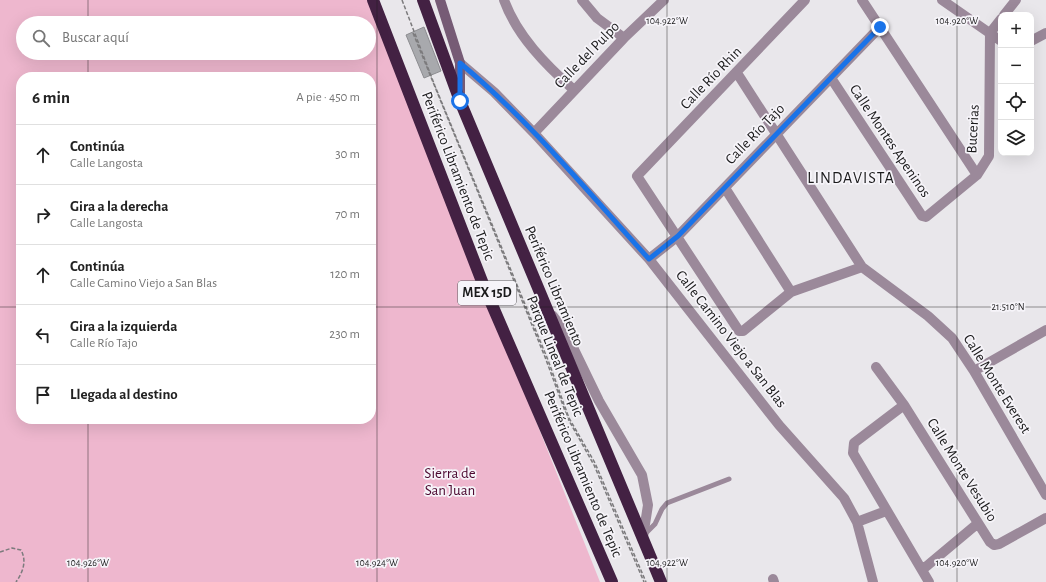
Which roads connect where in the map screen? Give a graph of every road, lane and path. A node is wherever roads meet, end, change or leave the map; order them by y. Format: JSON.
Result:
{"nodes":[{"id":1,"x":372,"y":0,"type":"edge"},
{"id":2,"x":401,"y":0,"type":"edge"},
{"id":3,"x":423,"y":0,"type":"edge"},
{"id":4,"x":440,"y":0,"type":"edge"},
{"id":5,"x":504,"y":0,"type":"edge"},
{"id":6,"x":582,"y":0,"type":"edge"},
{"id":7,"x":664,"y":0,"type":"edge"},
{"id":8,"x":806,"y":0,"type":"edge"},
{"id":9,"x":862,"y":0,"type":"edge"},
{"id":10,"x":942,"y":0,"type":"edge"},
{"id":11,"x":1016,"y":0,"type":"edge"},
{"id":12,"x":1006,"y":12,"type":"edge"},
{"id":13,"x":998,"y":23,"type":"edge"},
{"id":14,"x":880,"y":27,"type":"junction"},
{"id":15,"x":990,"y":33,"type":"junction"},
{"id":16,"x":1046,"y":33,"type":"edge"},
{"id":17,"x":624,"y":38,"type":"junction"},
{"id":18,"x":998,"y":39,"type":"edge"},
{"id":19,"x":1034,"y":39,"type":"edge"},
{"id":20,"x":460,"y":63,"type":"junction"},
{"id":21,"x":737,"y":73,"type":"junction"},
{"id":22,"x":831,"y":78,"type":"junction"},
{"id":23,"x":574,"y":90,"type":"junction"},
{"id":24,"x":460,"y":101,"type":"junction"},
{"id":25,"x":777,"y":132,"type":"junction"},
{"id":26,"x":534,"y":133,"type":"junction"},
{"id":27,"x":977,"y":175,"type":"junction"},
{"id":28,"x":725,"y":188,"type":"junction"},
{"id":29,"x":926,"y":217,"type":"joint"},
{"id":30,"x":678,"y":236,"type":"junction"},
{"id":31,"x":649,"y":259,"type":"junction"},
{"id":32,"x":862,"y":267,"type":"junction"},
{"id":33,"x":791,"y":292,"type":"junction"},
{"id":34,"x":545,"y":306,"type":"junction"},
{"id":35,"x":1043,"y":332,"type":"edge"},
{"id":36,"x":1046,"y":343,"type":"edge"},
{"id":37,"x":876,"y":367,"type":"dead end"},
{"id":38,"x":974,"y":371,"type":"junction"},
{"id":39,"x":904,"y":405,"type":"junction"},
{"id":40,"x":729,"y":479,"type":"dead end"},
{"id":41,"x":1046,"y":495,"type":"edge"},
{"id":42,"x":886,"y":511,"type":"junction"},
{"id":43,"x":1046,"y":518,"type":"edge"},
{"id":44,"x":857,"y":522,"type":"junction"},
{"id":45,"x":977,"y":524,"type":"junction"},
{"id":46,"x":643,"y":537,"type":"junction"},
{"id":47,"x":0,"y":552,"type":"edge"},
{"id":48,"x":922,"y":570,"type":"junction"},
{"id":49,"x":16,"y":582,"type":"edge"},
{"id":50,"x":612,"y":582,"type":"edge"},
{"id":51,"x":645,"y":582,"type":"edge"},
{"id":52,"x":661,"y":582,"type":"edge"},
{"id":53,"x":873,"y":582,"type":"edge"},
{"id":54,"x":929,"y":582,"type":"edge"}],
"edges":[{"from":1,"to":50,"type":"highway","name":"Periférico Libramiento de Tepic","number":"MEX 15D"},
{"from":2,"to":51,"type":"path","name":"Parque Lineal de Tepic"},
{"from":3,"to":24,"type":"highway","name":"Periférico Libramiento","number":"MEX 15D"},
{"from":4,"to":20,"type":"street"},
{"from":5,"to":23,"type":"street"},
{"from":6,"to":17,"type":"street"},
{"from":7,"to":17,"type":"street","name":"Calle del Pulpo"},
{"from":8,"to":21,"type":"street","name":"Calle Río Rhin"},
{"from":9,"to":14,"type":"street"},
{"from":10,"to":15,"type":"street"},
{"from":11,"to":12,"type":"street"},
{"from":13,"to":15,"type":"street"},
{"from":14,"to":22,"type":"street","name":"Calle Río Tajo"},
{"from":14,"to":27,"type":"street"},
{"from":15,"to":18,"type":"street"},
{"from":15,"to":27,"type":"street","name":"Bucerias"},
{"from":16,"to":19,"type":"street"},
{"from":17,"to":23,"type":"street","name":"Calle del Pulpo"},
{"from":20,"to":24,"type":"street"},
{"from":20,"to":26,"type":"street","name":"Calle Camino Viejo a San Blas"},
{"from":21,"to":25,"type":"street","name":"Calle Monte Everest"},
{"from":21,"to":30,"type":"street","name":"Calle Río Rhin"},
{"from":22,"to":25,"type":"street","name":"Calle Río Tajo"},
{"from":22,"to":29,"type":"street","name":"Calle Montes Apeninos"},
{"from":23,"to":26,"type":"street","name":"Calle del Pulpo"},
{"from":24,"to":34,"type":"highway","name":"Periférico Libramiento","number":"MEX 15D"},
{"from":25,"to":28,"type":"street","name":"Calle Río Tajo"},
{"from":25,"to":32,"type":"street","name":"Calle Monte Everest"},
{"from":26,"to":31,"type":"street","name":"Calle Camino Viejo a San Blas"},
{"from":27,"to":29,"type":"street","name":"Bucerias"},
{"from":28,"to":30,"type":"street","name":"Calle Río Tajo"},
{"from":28,"to":33,"type":"street"},
{"from":30,"to":31,"type":"street","name":"Calle Río Tajo"},
{"from":30,"to":33,"type":"street"},
{"from":31,"to":44,"type":"street","name":"Calle Camino Viejo a San Blas"},
{"from":32,"to":33,"type":"street"},
{"from":32,"to":38,"type":"street","name":"Calle Monte Everest"},
{"from":34,"to":46,"type":"highway","name":"Periférico Libramiento","number":"MEX 15D"},
{"from":34,"to":46,"type":"street"},
{"from":35,"to":36,"type":"street"},
{"from":35,"to":38,"type":"street"},
{"from":37,"to":39,"type":"street","name":"Calle Monte Vesubio"},
{"from":38,"to":41,"type":"street","name":"Calle Monte Everest"},
{"from":39,"to":42,"type":"street"},
{"from":39,"to":45,"type":"street","name":"Calle Monte Vesubio"},
{"from":40,"to":46,"type":"lane"},
{"from":42,"to":44,"type":"street"},
{"from":42,"to":48,"type":"street"},
{"from":43,"to":45,"type":"street","name":"Calle Monte Vesubio"},
{"from":44,"to":53,"type":"street","name":"Calle Camino Viejo a San Blas"},
{"from":45,"to":48,"type":"street"},
{"from":46,"to":52,"type":"highway","name":"Periférico Libramiento","number":"MEX 15D"},
{"from":47,"to":49,"type":"path"},
{"from":48,"to":54,"type":"street"}]}
